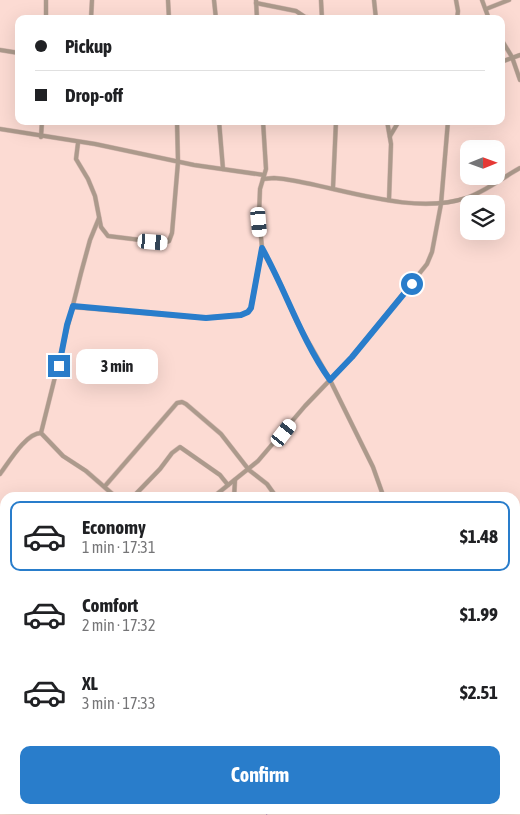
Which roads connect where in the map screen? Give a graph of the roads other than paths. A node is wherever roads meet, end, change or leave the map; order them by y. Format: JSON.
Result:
{"nodes":[{"id":1,"x":46,"y":0,"type":"edge"},
{"id":2,"x":92,"y":0,"type":"edge"},
{"id":3,"x":168,"y":0,"type":"edge"},
{"id":4,"x":214,"y":0,"type":"edge"},
{"id":5,"x":320,"y":0,"type":"edge"},
{"id":6,"x":374,"y":0,"type":"edge"},
{"id":7,"x":456,"y":0,"type":"edge"},
{"id":8,"x":508,"y":0,"type":"edge"},
{"id":9,"x":256,"y":1,"type":"edge"},
{"id":10,"x":482,"y":1,"type":"edge"},
{"id":11,"x":486,"y":9,"type":"junction"},
{"id":12,"x":46,"y":15,"type":"edge"},
{"id":13,"x":91,"y":15,"type":"edge"},
{"id":14,"x":169,"y":15,"type":"edge"},
{"id":15,"x":216,"y":15,"type":"edge"},
{"id":16,"x":257,"y":15,"type":"edge"},
{"id":17,"x":302,"y":15,"type":"edge"},
{"id":18,"x":321,"y":15,"type":"edge"},
{"id":19,"x":376,"y":15,"type":"edge"},
{"id":20,"x":458,"y":15,"type":"edge"},
{"id":21,"x":488,"y":15,"type":"edge"},
{"id":22,"x":505,"y":46,"type":"edge"},
{"id":23,"x":0,"y":50,"type":"edge"},
{"id":24,"x":15,"y":52,"type":"edge"},
{"id":25,"x":520,"y":55,"type":"edge"},
{"id":26,"x":512,"y":57,"type":"junction"},
{"id":27,"x":505,"y":60,"type":"edge"},
{"id":28,"x":520,"y":80,"type":"edge"},
{"id":29,"x":42,"y":125,"type":"edge"},
{"id":30,"x":177,"y":125,"type":"edge"},
{"id":31,"x":220,"y":125,"type":"edge"},
{"id":32,"x":263,"y":125,"type":"edge"},
{"id":33,"x":336,"y":125,"type":"edge"},
{"id":34,"x":389,"y":125,"type":"edge"},
{"id":35,"x":397,"y":125,"type":"edge"},
{"id":36,"x":448,"y":125,"type":"edge"},
{"id":37,"x":0,"y":129,"type":"edge"},
{"id":38,"x":390,"y":136,"type":"junction"},
{"id":39,"x":41,"y":137,"type":"junction"},
{"id":40,"x":78,"y":143,"type":"junction"},
{"id":41,"x":178,"y":162,"type":"junction"},
{"id":42,"x":520,"y":168,"type":"edge"},
{"id":43,"x":223,"y":169,"type":"junction"},
{"id":44,"x":266,"y":169,"type":"junction"},
{"id":45,"x":264,"y":177,"type":"junction"},
{"id":46,"x":274,"y":178,"type":"junction"},
{"id":47,"x":332,"y":188,"type":"junction"},
{"id":48,"x":389,"y":200,"type":"junction"},
{"id":49,"x":441,"y":204,"type":"junction"},
{"id":50,"x":99,"y":218,"type":"junction"},
{"id":51,"x":262,"y":248,"type":"junction"},
{"id":52,"x":73,"y":306,"type":"junction"},
{"id":53,"x":330,"y":380,"type":"junction"},
{"id":54,"x":41,"y":433,"type":"junction"},
{"id":55,"x":249,"y":470,"type":"junction"},
{"id":56,"x":0,"y":474,"type":"edge"},
{"id":57,"x":235,"y":480,"type":"junction"},
{"id":58,"x":228,"y":485,"type":"junction"},
{"id":59,"x":105,"y":486,"type":"junction"},
{"id":60,"x":221,"y":491,"type":"edge"},
{"id":61,"x":111,"y":492,"type":"edge"},
{"id":62,"x":138,"y":492,"type":"edge"},
{"id":63,"x":234,"y":492,"type":"edge"},
{"id":64,"x":273,"y":492,"type":"edge"},
{"id":65,"x":382,"y":492,"type":"edge"}],
"edges":[{"from":1,"to":12,"type":"street"},
{"from":2,"to":13,"type":"street"},
{"from":3,"to":14,"type":"street"},
{"from":4,"to":15,"type":"street"},
{"from":5,"to":18,"type":"street"},
{"from":6,"to":19,"type":"street"},
{"from":7,"to":20,"type":"street"},
{"from":8,"to":11,"type":"street"},
{"from":9,"to":16,"type":"street"},
{"from":9,"to":17,"type":"street"},
{"from":10,"to":11,"type":"street"},
{"from":11,"to":21,"type":"street"},
{"from":22,"to":26,"type":"street"},
{"from":23,"to":24,"type":"street"},
{"from":25,"to":26,"type":"street"},
{"from":26,"to":27,"type":"street"},
{"from":26,"to":28,"type":"street"},
{"from":29,"to":39,"type":"street"},
{"from":30,"to":41,"type":"street"},
{"from":31,"to":43,"type":"street"},
{"from":32,"to":44,"type":"street"},
{"from":33,"to":47,"type":"street"},
{"from":34,"to":38,"type":"street"},
{"from":35,"to":38,"type":"street"},
{"from":36,"to":49,"type":"street"},
{"from":37,"to":39,"type":"street"},
{"from":38,"to":48,"type":"street"},
{"from":39,"to":40,"type":"street"},
{"from":40,"to":41,"type":"street"},
{"from":40,"to":50,"type":"street"},
{"from":41,"to":43,"type":"street"},
{"from":41,"to":50,"type":"street"},
{"from":42,"to":49,"type":"street"},
{"from":43,"to":45,"type":"street"},
{"from":44,"to":45,"type":"street"},
{"from":44,"to":46,"type":"street"},
{"from":45,"to":46,"type":"street"},
{"from":45,"to":51,"type":"street"},
{"from":46,"to":47,"type":"street"},
{"from":47,"to":48,"type":"street"},
{"from":48,"to":49,"type":"street"},
{"from":49,"to":53,"type":"street"},
{"from":50,"to":52,"type":"street"},
{"from":51,"to":52,"type":"street"},
{"from":51,"to":53,"type":"street"},
{"from":52,"to":54,"type":"street"},
{"from":53,"to":55,"type":"street"},
{"from":53,"to":65,"type":"street"},
{"from":54,"to":56,"type":"street"},
{"from":54,"to":59,"type":"street"},
{"from":55,"to":57,"type":"street"},
{"from":55,"to":59,"type":"street"},
{"from":55,"to":64,"type":"street"},
{"from":57,"to":58,"type":"street"},
{"from":57,"to":63,"type":"street"},
{"from":58,"to":60,"type":"street"},
{"from":58,"to":62,"type":"street"},
{"from":59,"to":61,"type":"street"}]}
